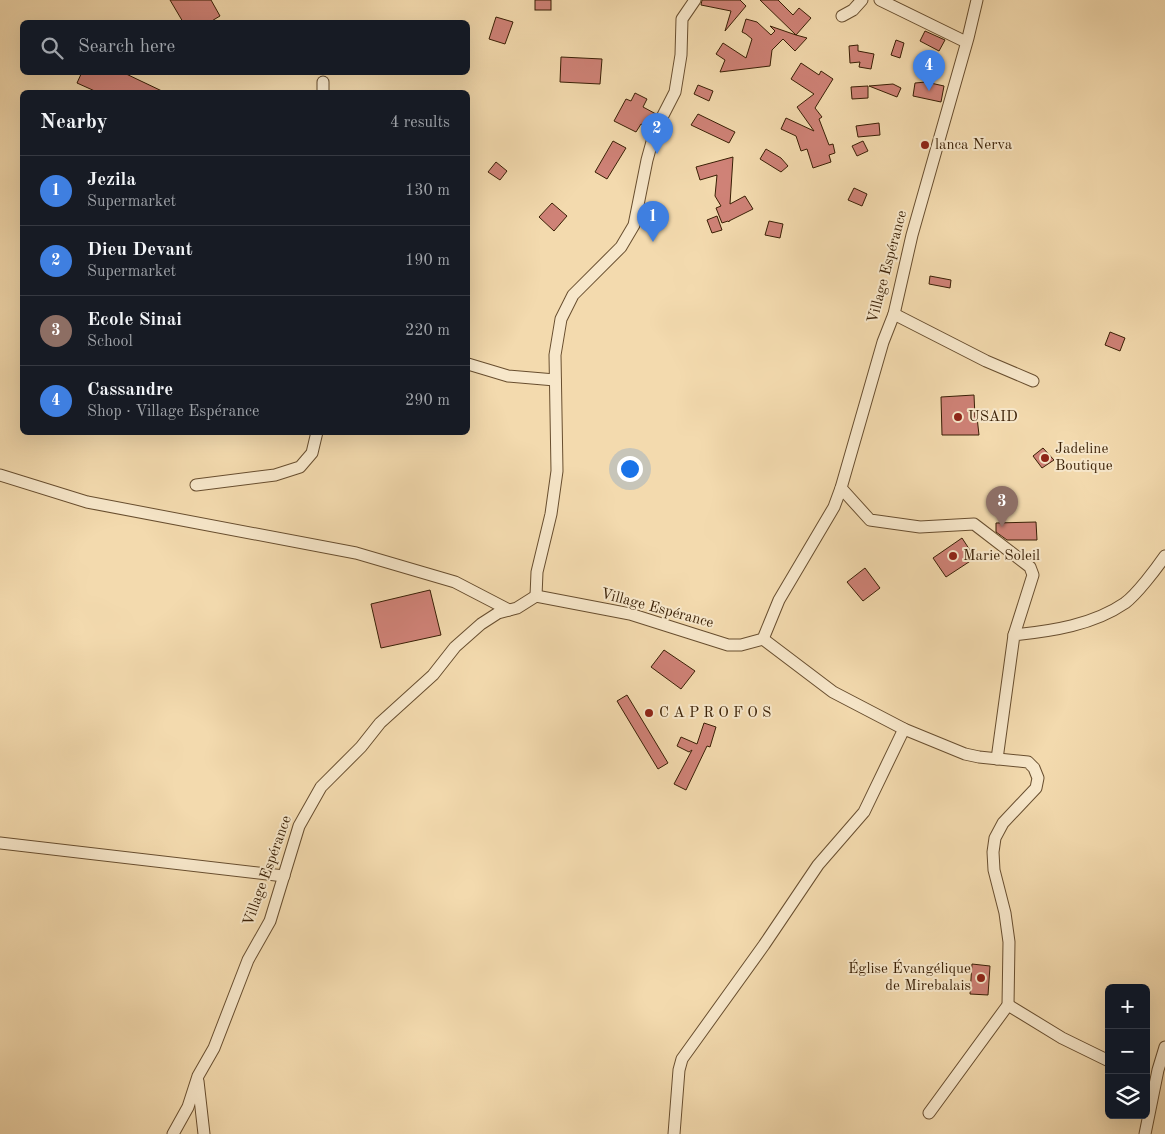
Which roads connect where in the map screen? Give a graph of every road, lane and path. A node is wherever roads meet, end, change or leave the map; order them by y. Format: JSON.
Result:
{"nodes":[{"id":1,"x":694,"y":0,"type":"edge"},
{"id":2,"x":862,"y":0,"type":"edge"},
{"id":3,"x":880,"y":0,"type":"edge"},
{"id":4,"x":977,"y":0,"type":"edge"},
{"id":5,"x":842,"y":16,"type":"dead end"},
{"id":6,"x":966,"y":42,"type":"junction"},
{"id":7,"x":894,"y":314,"type":"junction"},
{"id":8,"x":470,"y":365,"type":"edge"},
{"id":9,"x":555,"y":380,"type":"junction"},
{"id":10,"x":1032,"y":381,"type":"dead end"},
{"id":11,"x":315,"y":435,"type":"edge"},
{"id":12,"x":0,"y":475,"type":"edge"},
{"id":13,"x":196,"y":485,"type":"dead end"},
{"id":14,"x":841,"y":488,"type":"junction"},
{"id":15,"x":1165,"y":556,"type":"edge"},
{"id":16,"x":536,"y":596,"type":"junction"},
{"id":17,"x":509,"y":610,"type":"junction"},
{"id":18,"x":1014,"y":635,"type":"junction"},
{"id":19,"x":763,"y":639,"type":"junction"},
{"id":20,"x":904,"y":729,"type":"junction"},
{"id":21,"x":997,"y":759,"type":"junction"},
{"id":22,"x":0,"y":843,"type":"edge"},
{"id":23,"x":284,"y":876,"type":"junction"},
{"id":24,"x":1008,"y":1005,"type":"junction"},
{"id":25,"x":1165,"y":1047,"type":"edge"},
{"id":26,"x":1105,"y":1059,"type":"edge"},
{"id":27,"x":1150,"y":1069,"type":"edge"},
{"id":28,"x":1158,"y":1070,"type":"junction"},
{"id":29,"x":198,"y":1076,"type":"junction"},
{"id":30,"x":929,"y":1113,"type":"dead end"},
{"id":31,"x":173,"y":1134,"type":"edge"},
{"id":32,"x":204,"y":1134,"type":"edge"},
{"id":33,"x":674,"y":1134,"type":"edge"},
{"id":34,"x":1145,"y":1134,"type":"edge"}],
"edges":[{"from":1,"to":9,"type":"street"},
{"from":2,"to":5,"type":"street"},
{"from":3,"to":6,"type":"street"},
{"from":4,"to":6,"type":"street","name":"Village Espérance"},
{"from":6,"to":7,"type":"street","name":"Village Espérance"},
{"from":7,"to":10,"type":"street"},
{"from":7,"to":14,"type":"street","name":"Village Espérance"},
{"from":8,"to":9,"type":"street"},
{"from":9,"to":16,"type":"street"},
{"from":11,"to":13,"type":"street"},
{"from":12,"to":17,"type":"street"},
{"from":14,"to":18,"type":"street"},
{"from":14,"to":19,"type":"street","name":"Village Espérance"},
{"from":15,"to":18,"type":"street"},
{"from":16,"to":17,"type":"street","name":"Village Espérance"},
{"from":16,"to":19,"type":"street","name":"Village Espérance"},
{"from":17,"to":23,"type":"street","name":"Village Espérance"},
{"from":18,"to":21,"type":"street"},
{"from":19,"to":20,"type":"street"},
{"from":20,"to":21,"type":"street"},
{"from":20,"to":33,"type":"street"},
{"from":21,"to":24,"type":"street"},
{"from":22,"to":23,"type":"street"},
{"from":23,"to":29,"type":"street","name":"Village Espérance"},
{"from":24,"to":26,"type":"street"},
{"from":24,"to":30,"type":"street"},
{"from":25,"to":28,"type":"street"},
{"from":27,"to":28,"type":"street"},
{"from":28,"to":34,"type":"street"},
{"from":29,"to":31,"type":"street","name":"Village Espérance"},
{"from":29,"to":32,"type":"street"}]}
